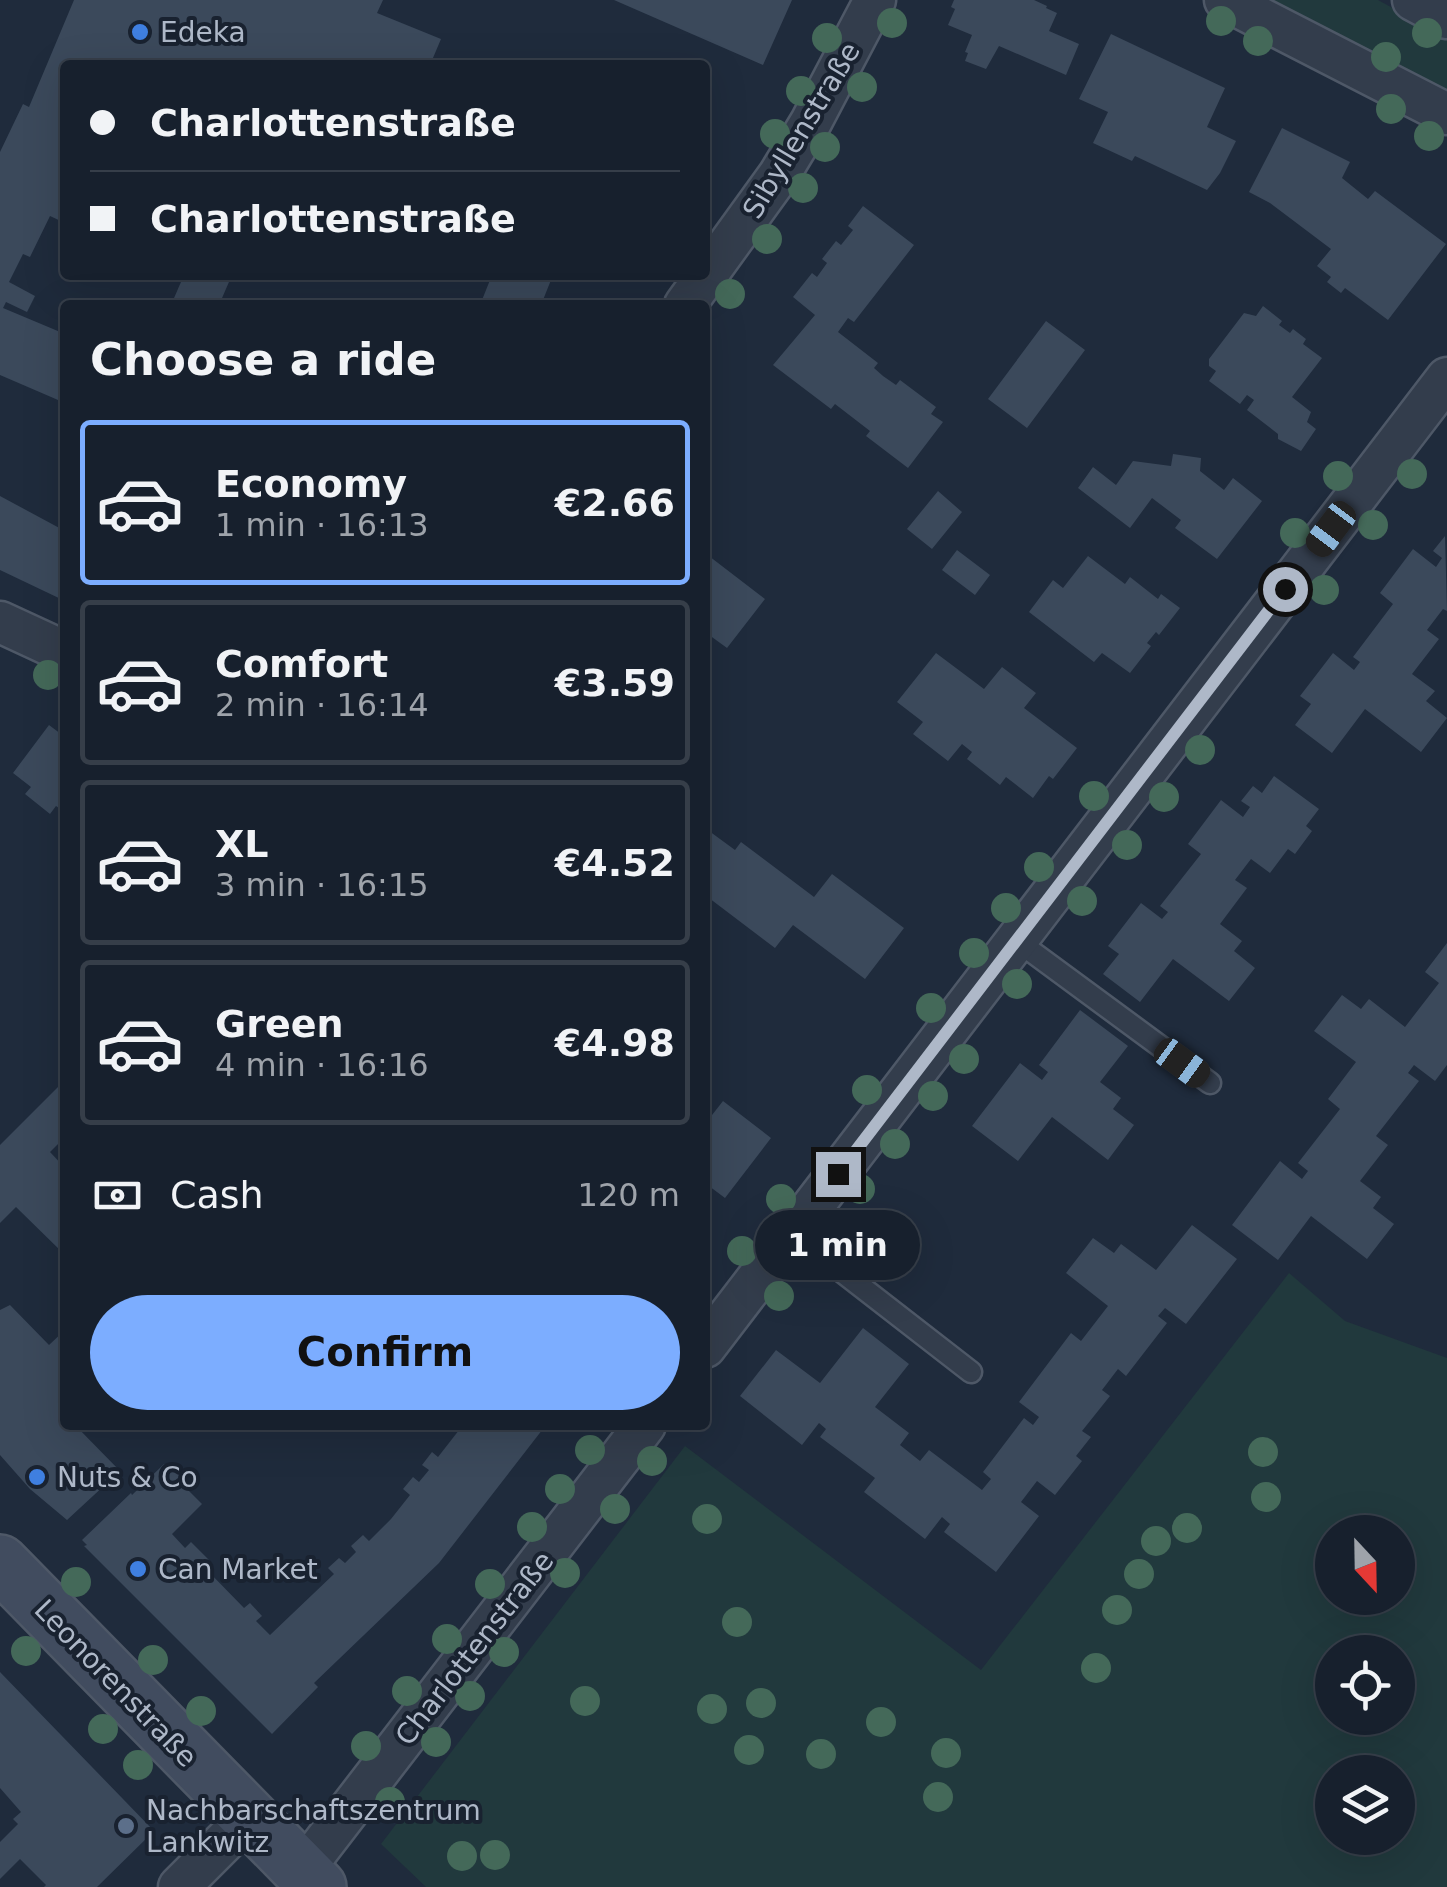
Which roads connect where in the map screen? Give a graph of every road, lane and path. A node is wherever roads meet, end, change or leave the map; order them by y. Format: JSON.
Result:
{"nodes":[{"id":1,"x":874,"y":0,"type":"edge"},
{"id":2,"x":1225,"y":0,"type":"edge"},
{"id":3,"x":1413,"y":0,"type":"edge"},
{"id":4,"x":1447,"y":18,"type":"edge"},
{"id":5,"x":1447,"y":114,"type":"edge"},
{"id":6,"x":710,"y":270,"type":"edge"},
{"id":7,"x":1447,"y":378,"type":"edge"},
{"id":8,"x":0,"y":622,"type":"edge"},
{"id":9,"x":60,"y":650,"type":"edge"},
{"id":10,"x":1016,"y":940,"type":"junction"},
{"id":11,"x":1210,"y":1083,"type":"dead end"},
{"id":12,"x":792,"y":1232,"type":"junction"},
{"id":13,"x":710,"y":1340,"type":"edge"},
{"id":14,"x":972,"y":1372,"type":"dead end"},
{"id":15,"x":641,"y":1430,"type":"edge"},
{"id":16,"x":0,"y":1564,"type":"edge"},
{"id":17,"x":248,"y":1818,"type":"junction"},
{"id":18,"x":310,"y":1879,"type":"edge"},
{"id":19,"x":178,"y":1887,"type":"edge"}],
"edges":[{"from":1,"to":6,"type":"street","name":"Sibyllenstraße"},
{"from":2,"to":5,"type":"street"},
{"from":3,"to":4,"type":"street"},
{"from":7,"to":10,"type":"street"},
{"from":8,"to":9,"type":"street"},
{"from":10,"to":11,"type":"lane"},
{"from":10,"to":12,"type":"street"},
{"from":12,"to":13,"type":"street"},
{"from":12,"to":14,"type":"lane"},
{"from":15,"to":18,"type":"street","name":"Charlottenstraße"},
{"from":16,"to":17,"type":"main road","name":"Leonorenstraße"},
{"from":17,"to":18,"type":"main road","name":"Leonorenstraße"},
{"from":17,"to":19,"type":"street"}]}
